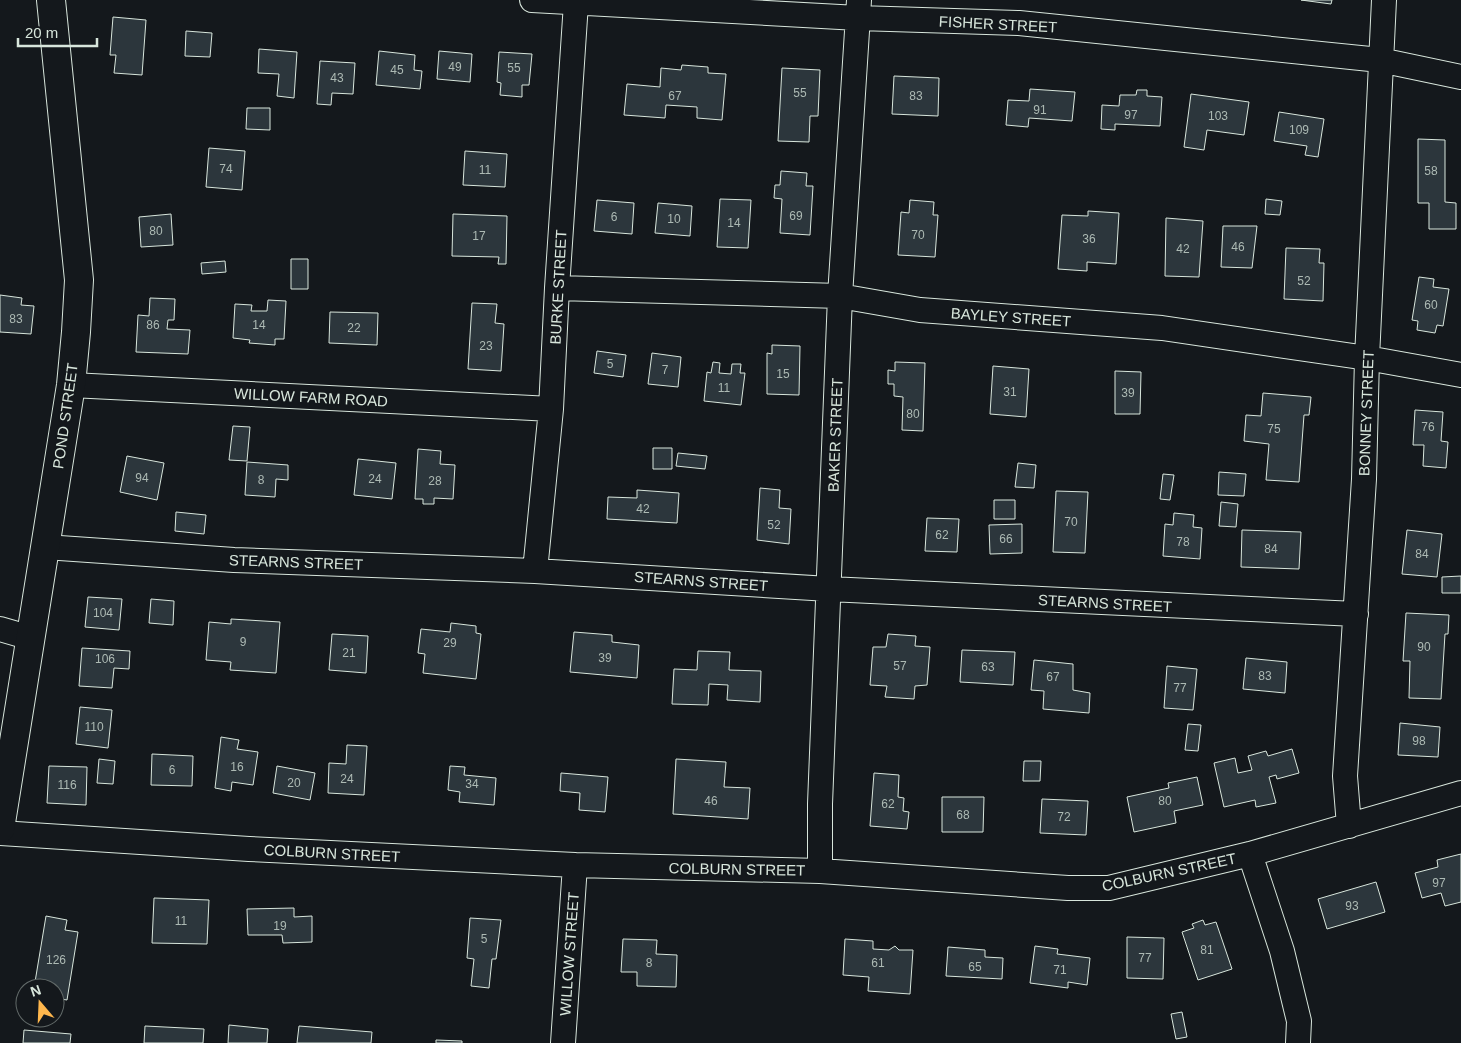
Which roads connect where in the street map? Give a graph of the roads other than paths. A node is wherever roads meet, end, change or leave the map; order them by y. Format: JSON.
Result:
{"nodes":[{"id":1,"x":51,"y":0,"type":"edge"},
{"id":2,"x":532,"y":0,"type":"edge"},
{"id":3,"x":1384,"y":0,"type":"edge"},
{"id":4,"x":576,"y":4,"type":"junction"},
{"id":5,"x":859,"y":9,"type":"edge"},
{"id":6,"x":1380,"y":60,"type":"junction"},
{"id":7,"x":1461,"y":77,"type":"edge"},
{"id":8,"x":557,"y":288,"type":"junction"},
{"id":9,"x":840,"y":296,"type":"junction"},
{"id":10,"x":1367,"y":358,"type":"junction"},
{"id":11,"x":1461,"y":375,"type":"edge"},
{"id":12,"x":71,"y":385,"type":"junction"},
{"id":13,"x":551,"y":409,"type":"junction"},
{"id":14,"x":46,"y":547,"type":"junction"},
{"id":15,"x":535,"y":571,"type":"junction"},
{"id":16,"x":828,"y":590,"type":"junction"},
{"id":17,"x":1356,"y":614,"type":"junction"},
{"id":18,"x":0,"y":629,"type":"edge"},
{"id":19,"x":31,"y":638,"type":"junction"},
{"id":20,"x":1461,"y":794,"type":"edge"},
{"id":21,"x":1349,"y":826,"type":"junction"},
{"id":22,"x":0,"y":828,"type":"edge"},
{"id":23,"x":0,"y":833,"type":"edge"},
{"id":24,"x":1250,"y":854,"type":"junction"},
{"id":25,"x":575,"y":865,"type":"junction"},
{"id":26,"x":820,"y":871,"type":"junction"},
{"id":27,"x":563,"y":1043,"type":"edge"},
{"id":28,"x":1298,"y":1043,"type":"edge"}],
"edges":[{"from":1,"to":12,"type":"street","name":"POND STREET"},
{"from":2,"to":4,"type":"street","name":"FISHER STREET"},
{"from":3,"to":6,"type":"street","name":"BONNEY STREET"},
{"from":4,"to":5,"type":"street","name":"FISHER STREET"},
{"from":4,"to":8,"type":"street","name":"BURKE STREET"},
{"from":5,"to":6,"type":"street","name":"FISHER STREET"},
{"from":5,"to":9,"type":"street","name":"BAKER STREET"},
{"from":6,"to":7,"type":"street","name":"FISHER STREET"},
{"from":6,"to":10,"type":"street","name":"BONNEY STREET"},
{"from":8,"to":9,"type":"street","name":"BAYLEY STREET"},
{"from":8,"to":13,"type":"street","name":"BURKE STREET"},
{"from":9,"to":10,"type":"street","name":"BAYLEY STREET"},
{"from":9,"to":16,"type":"street","name":"BAKER STREET"},
{"from":10,"to":11,"type":"street","name":"BAYLEY STREET"},
{"from":10,"to":17,"type":"street","name":"BONNEY STREET"},
{"from":12,"to":13,"type":"street","name":"WILLOW FARM ROAD"},
{"from":12,"to":14,"type":"street","name":"POND STREET"},
{"from":13,"to":15,"type":"street","name":"BURKE STREET"},
{"from":14,"to":15,"type":"street","name":"STEARNS STREET"},
{"from":14,"to":19,"type":"street","name":"POND STREET"},
{"from":15,"to":16,"type":"street","name":"STEARNS STREET"},
{"from":16,"to":17,"type":"street","name":"STEARNS STREET"},
{"from":16,"to":26,"type":"street","name":"BAKER STREET"},
{"from":17,"to":21,"type":"street","name":"BONNEY STREET"},
{"from":18,"to":19,"type":"street"},
{"from":19,"to":22,"type":"street","name":"POND STREET"},
{"from":20,"to":21,"type":"street","name":"COLBURN STREET"},
{"from":21,"to":24,"type":"street","name":"COLBURN STREET"},
{"from":23,"to":25,"type":"street","name":"COLBURN STREET"},
{"from":24,"to":26,"type":"street","name":"COLBURN STREET"},
{"from":24,"to":28,"type":"street"},
{"from":25,"to":26,"type":"street","name":"COLBURN STREET"},
{"from":25,"to":27,"type":"street","name":"WILLOW STREET"}]}
